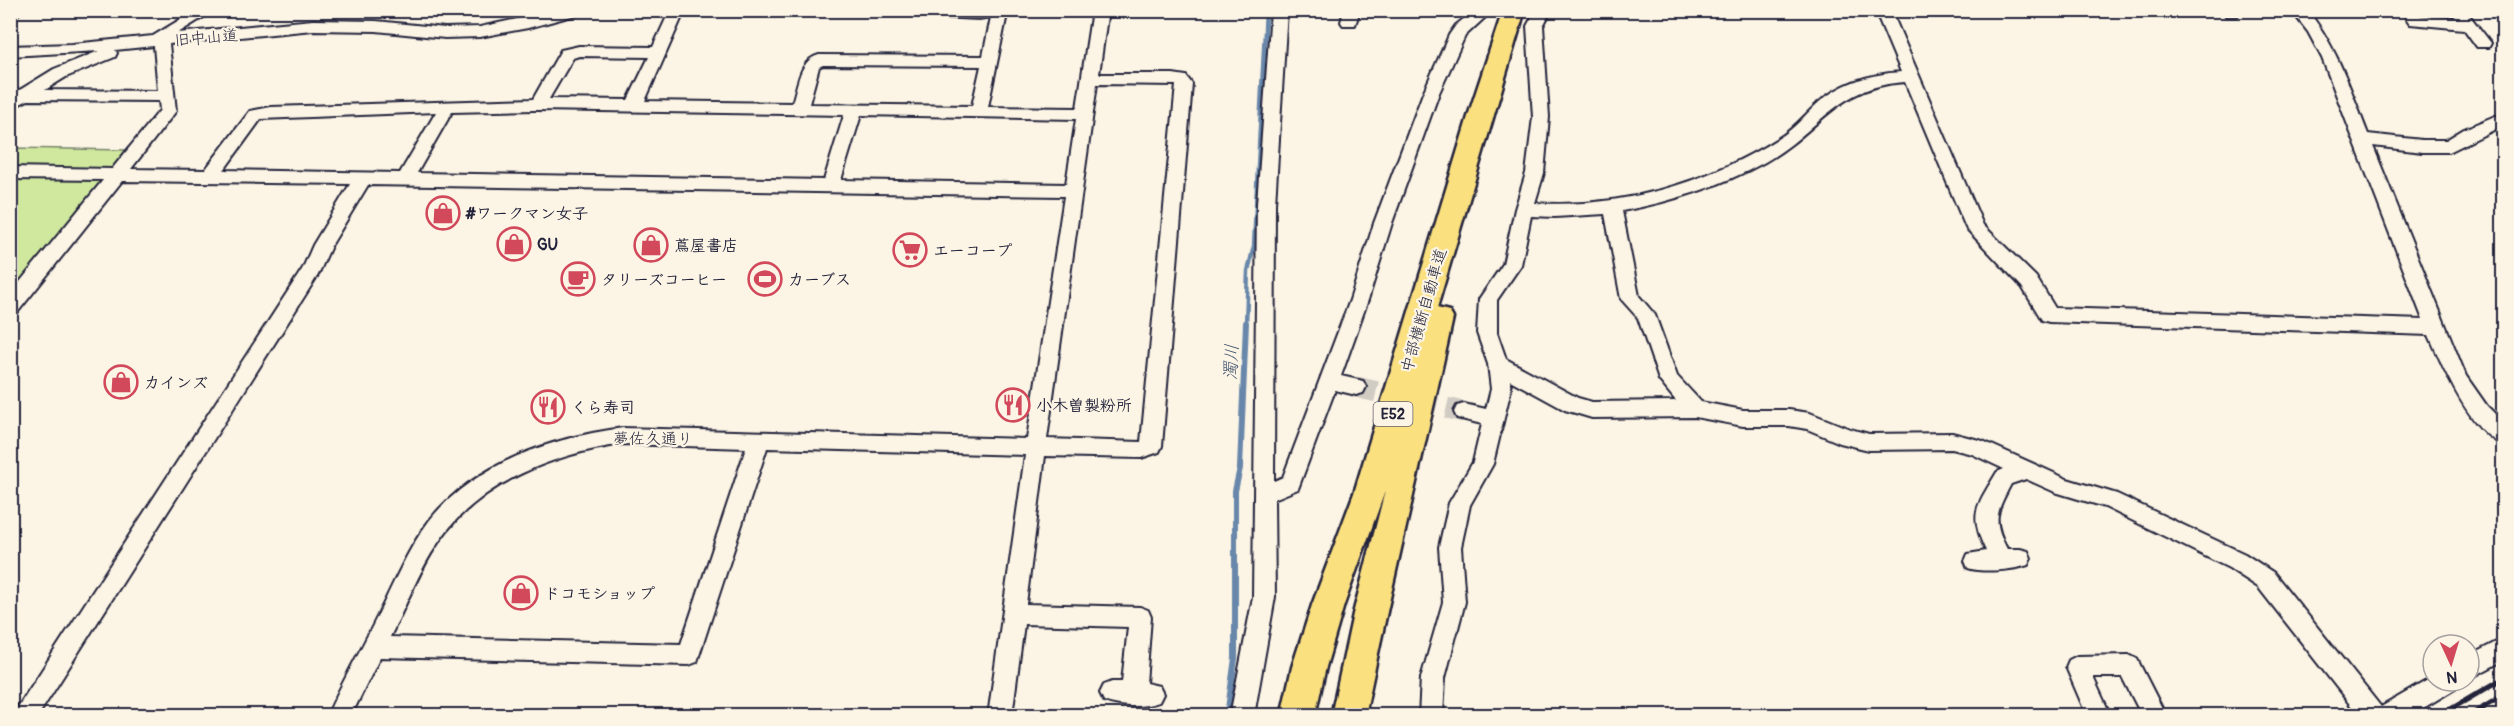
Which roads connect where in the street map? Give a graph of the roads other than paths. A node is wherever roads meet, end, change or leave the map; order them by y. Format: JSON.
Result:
{"nodes":[{"id":1,"x":17,"y":10,"type":"edge"},
{"id":2,"x":208,"y":10,"type":"edge"},
{"id":3,"x":578,"y":10,"type":"edge"},
{"id":4,"x":678,"y":10,"type":"edge"},
{"id":5,"x":895,"y":10,"type":"edge"},
{"id":6,"x":1101,"y":10,"type":"edge"},
{"id":7,"x":1279,"y":10,"type":"edge"},
{"id":8,"x":1486,"y":10,"type":"edge"},
{"id":9,"x":1514,"y":10,"type":"edge"},
{"id":10,"x":1883,"y":10,"type":"edge"},
{"id":11,"x":2298,"y":10,"type":"edge"},
{"id":12,"x":2408,"y":10,"type":"edge"},
{"id":13,"x":2458,"y":10,"type":"edge"},
{"id":14,"x":1001,"y":11,"type":"edge"},
{"id":15,"x":1542,"y":11,"type":"edge"},
{"id":16,"x":10,"y":14,"type":"edge"},
{"id":17,"x":2468,"y":24,"type":"junction"},
{"id":18,"x":154,"y":41,"type":"junction"},
{"id":19,"x":2483,"y":43,"type":"dead end"},
{"id":20,"x":10,"y":51,"type":"edge"},
{"id":21,"x":658,"y":52,"type":"junction"},
{"id":22,"x":989,"y":61,"type":"junction"},
{"id":23,"x":1910,"y":77,"type":"junction"},
{"id":24,"x":1092,"y":79,"type":"junction"},
{"id":25,"x":26,"y":95,"type":"junction"},
{"id":26,"x":168,"y":96,"type":"junction"},
{"id":27,"x":10,"y":104,"type":"edge"},
{"id":28,"x":537,"y":105,"type":"junction"},
{"id":29,"x":634,"y":106,"type":"junction"},
{"id":30,"x":447,"y":107,"type":"junction"},
{"id":31,"x":799,"y":109,"type":"junction"},
{"id":32,"x":854,"y":110,"type":"junction"},
{"id":33,"x":1482,"y":110,"type":"junction"},
{"id":34,"x":979,"y":112,"type":"junction"},
{"id":35,"x":1086,"y":114,"type":"junction"},
{"id":36,"x":2501,"y":120,"type":"dead end"},
{"id":37,"x":2361,"y":139,"type":"junction"},
{"id":38,"x":10,"y":173,"type":"edge"},
{"id":39,"x":117,"y":174,"type":"junction"},
{"id":40,"x":211,"y":176,"type":"junction"},
{"id":41,"x":363,"y":178,"type":"junction"},
{"id":42,"x":405,"y":179,"type":"junction"},
{"id":43,"x":831,"y":185,"type":"junction"},
{"id":44,"x":1075,"y":190,"type":"junction"},
{"id":45,"x":1612,"y":206,"type":"junction"},
{"id":46,"x":1524,"y":209,"type":"junction"},
{"id":47,"x":10,"y":308,"type":"edge"},
{"id":48,"x":2436,"y":328,"type":"junction"},
{"id":49,"x":1498,"y":364,"type":"junction"},
{"id":50,"x":1329,"y":381,"type":"junction"},
{"id":51,"x":1356,"y":387,"type":"tunnel mouth"},
{"id":52,"x":1695,"y":409,"type":"junction"},
{"id":53,"x":1464,"y":412,"type":"tunnel mouth"},
{"id":54,"x":1493,"y":419,"type":"junction"},
{"id":55,"x":2504,"y":437,"type":"edge"},
{"id":56,"x":759,"y":440,"type":"junction"},
{"id":57,"x":1036,"y":448,"type":"junction"},
{"id":58,"x":2025,"y":471,"type":"junction"},
{"id":59,"x":1263,"y":494,"type":"junction"},
{"id":60,"x":1977,"y":561,"type":"dead end"},
{"id":61,"x":1013,"y":614,"type":"junction"},
{"id":62,"x":374,"y":647,"type":"junction"},
{"id":63,"x":2504,"y":648,"type":"edge"},
{"id":64,"x":2481,"y":661,"type":"edge"},
{"id":65,"x":2427,"y":693,"type":"edge"},
{"id":66,"x":1132,"y":694,"type":"dead end"},
{"id":67,"x":10,"y":715,"type":"edge"},
{"id":68,"x":23,"y":716,"type":"edge"},
{"id":69,"x":339,"y":716,"type":"edge"},
{"id":70,"x":1000,"y":716,"type":"edge"},
{"id":71,"x":1242,"y":716,"type":"edge"},
{"id":72,"x":1298,"y":716,"type":"edge"},
{"id":73,"x":1348,"y":716,"type":"edge"},
{"id":74,"x":1431,"y":716,"type":"edge"},
{"id":75,"x":2099,"y":716,"type":"edge"},
{"id":76,"x":2154,"y":716,"type":"edge"},
{"id":77,"x":2374,"y":716,"type":"edge"},
{"id":78,"x":2388,"y":716,"type":"edge"}],
"edges":[{"from":1,"to":16,"type":"street"},
{"from":2,"to":18,"type":"street"},
{"from":3,"to":18,"type":"street","name":"旧中山道"},
{"from":4,"to":21,"type":"street"},
{"from":5,"to":14,"type":"street"},
{"from":6,"to":24,"type":"street"},
{"from":7,"to":59,"type":"street"},
{"from":8,"to":50,"type":"street"},
{"from":9,"to":33,"type":"highway","name":"中部横断自動車道","number":"E52"},
{"from":10,"to":23,"type":"street"},
{"from":11,"to":37,"type":"street"},
{"from":12,"to":17,"type":"street"},
{"from":13,"to":17,"type":"street"},
{"from":14,"to":22,"type":"street"},
{"from":15,"to":46,"type":"street"},
{"from":17,"to":19,"type":"street"},
{"from":18,"to":20,"type":"street","name":"旧中山道"},
{"from":18,"to":25,"type":"street"},
{"from":18,"to":26,"type":"street"},
{"from":21,"to":28,"type":"street"},
{"from":21,"to":29,"type":"street"},
{"from":22,"to":31,"type":"street"},
{"from":22,"to":34,"type":"street"},
{"from":23,"to":45,"type":"street"},
{"from":23,"to":48,"type":"street"},
{"from":24,"to":35,"type":"street"},
{"from":24,"to":57,"type":"street","name":"夢佐久通り"},
{"from":25,"to":26,"type":"street"},
{"from":25,"to":27,"type":"street"},
{"from":26,"to":39,"type":"street"},
{"from":28,"to":29,"type":"street"},
{"from":28,"to":30,"type":"street"},
{"from":29,"to":31,"type":"street"},
{"from":30,"to":40,"type":"street"},
{"from":30,"to":42,"type":"street"},
{"from":31,"to":32,"type":"street"},
{"from":32,"to":34,"type":"street"},
{"from":32,"to":43,"type":"street"},
{"from":33,"to":72,"type":"highway","name":"中部横断自動車道","number":"E52"},
{"from":33,"to":73,"type":"highway","name":"中部横断自動車道","number":"E52"},
{"from":34,"to":35,"type":"street"},
{"from":35,"to":44,"type":"street"},
{"from":36,"to":37,"type":"street"},
{"from":37,"to":48,"type":"street"},
{"from":38,"to":39,"type":"street"},
{"from":39,"to":40,"type":"street"},
{"from":39,"to":47,"type":"street"},
{"from":40,"to":41,"type":"street"},
{"from":41,"to":42,"type":"street"},
{"from":41,"to":68,"type":"street"},
{"from":42,"to":43,"type":"street"},
{"from":43,"to":44,"type":"street"},
{"from":44,"to":57,"type":"street"},
{"from":45,"to":46,"type":"street"},
{"from":45,"to":52,"type":"street"},
{"from":46,"to":49,"type":"street"},
{"from":48,"to":55,"type":"street"},
{"from":49,"to":52,"type":"street"},
{"from":49,"to":54,"type":"street"},
{"from":50,"to":51,"type":"street"},
{"from":50,"to":59,"type":"street"},
{"from":52,"to":58,"type":"street"},
{"from":53,"to":54,"type":"street"},
{"from":54,"to":74,"type":"street"},
{"from":56,"to":57,"type":"street","name":"夢佐久通り"},
{"from":56,"to":62,"type":"street","name":"夢佐久通り"},
{"from":56,"to":62,"type":"street"},
{"from":57,"to":61,"type":"street"},
{"from":58,"to":60,"type":"street"},
{"from":58,"to":77,"type":"street"},
{"from":59,"to":71,"type":"street"},
{"from":61,"to":66,"type":"street"},
{"from":61,"to":70,"type":"street"},
{"from":62,"to":69,"type":"street","name":"夢佐久通り"},
{"from":63,"to":64,"type":"street"},
{"from":65,"to":78,"type":"street"},
{"from":67,"to":68,"type":"street"},
{"from":75,"to":76,"type":"street"}]}
